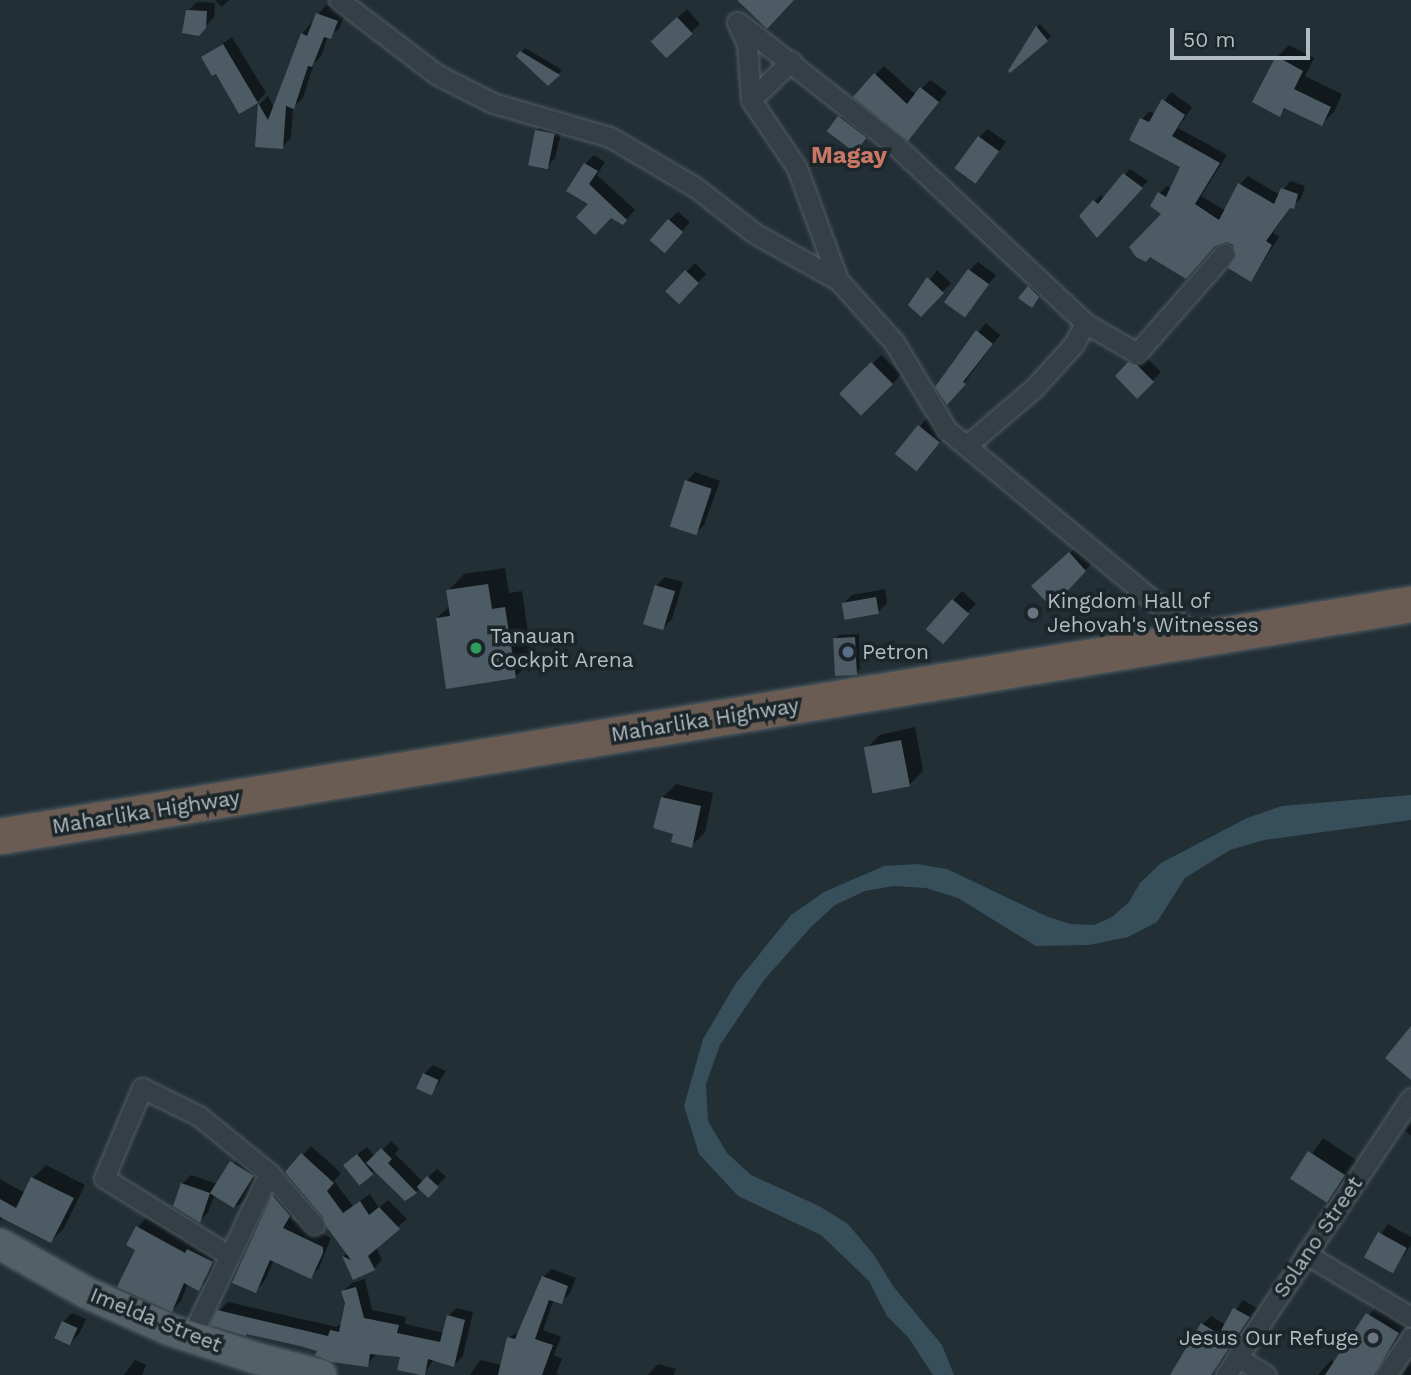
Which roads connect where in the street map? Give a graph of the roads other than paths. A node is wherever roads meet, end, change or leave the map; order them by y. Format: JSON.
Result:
{"nodes":[{"id":1,"x":339,"y":0,"type":"edge"},
{"id":2,"x":791,"y":61,"type":"junction"},
{"id":3,"x":751,"y":100,"type":"junction"},
{"id":4,"x":1224,"y":254,"type":"dead end"},
{"id":5,"x":838,"y":279,"type":"junction"},
{"id":6,"x":1085,"y":323,"type":"junction"},
{"id":7,"x":967,"y":446,"type":"junction"},
{"id":8,"x":1411,"y":604,"type":"edge"},
{"id":9,"x":1200,"y":639,"type":"junction"},
{"id":10,"x":0,"y":836,"type":"edge"},
{"id":11,"x":1411,"y":1098,"type":"edge"},
{"id":12,"x":269,"y":1174,"type":"junction"},
{"id":13,"x":314,"y":1225,"type":"dead end"},
{"id":14,"x":0,"y":1244,"type":"edge"},
{"id":15,"x":1307,"y":1254,"type":"junction"},
{"id":16,"x":230,"y":1256,"type":"junction"},
{"id":17,"x":1411,"y":1317,"type":"edge"},
{"id":18,"x":191,"y":1337,"type":"junction"},
{"id":19,"x":1411,"y":1338,"type":"edge"},
{"id":20,"x":1237,"y":1357,"type":"junction"},
{"id":21,"x":321,"y":1375,"type":"edge"},
{"id":22,"x":1226,"y":1375,"type":"edge"},
{"id":23,"x":1266,"y":1375,"type":"edge"},
{"id":24,"x":1386,"y":1375,"type":"edge"}],
"edges":[{"from":1,"to":5,"type":"street"},
{"from":2,"to":3,"type":"street"},
{"from":2,"to":3,"type":"street"},
{"from":2,"to":6,"type":"street"},
{"from":3,"to":5,"type":"street"},
{"from":4,"to":6,"type":"street"},
{"from":5,"to":7,"type":"street"},
{"from":6,"to":7,"type":"street"},
{"from":7,"to":9,"type":"street"},
{"from":8,"to":9,"type":"highway","name":"Maharlika Highway"},
{"from":9,"to":10,"type":"highway","name":"Maharlika Highway"},
{"from":11,"to":15,"type":"street","name":"Solano Street"},
{"from":12,"to":13,"type":"street"},
{"from":12,"to":16,"type":"street"},
{"from":12,"to":16,"type":"street"},
{"from":14,"to":18,"type":"main road","name":"Imelda Street"},
{"from":15,"to":17,"type":"street"},
{"from":15,"to":20,"type":"street","name":"Solano Street"},
{"from":16,"to":18,"type":"street"},
{"from":18,"to":21,"type":"main road","name":"Imelda Street"},
{"from":19,"to":24,"type":"street"},
{"from":20,"to":22,"type":"street","name":"Solano Street"},
{"from":20,"to":23,"type":"street"}]}
